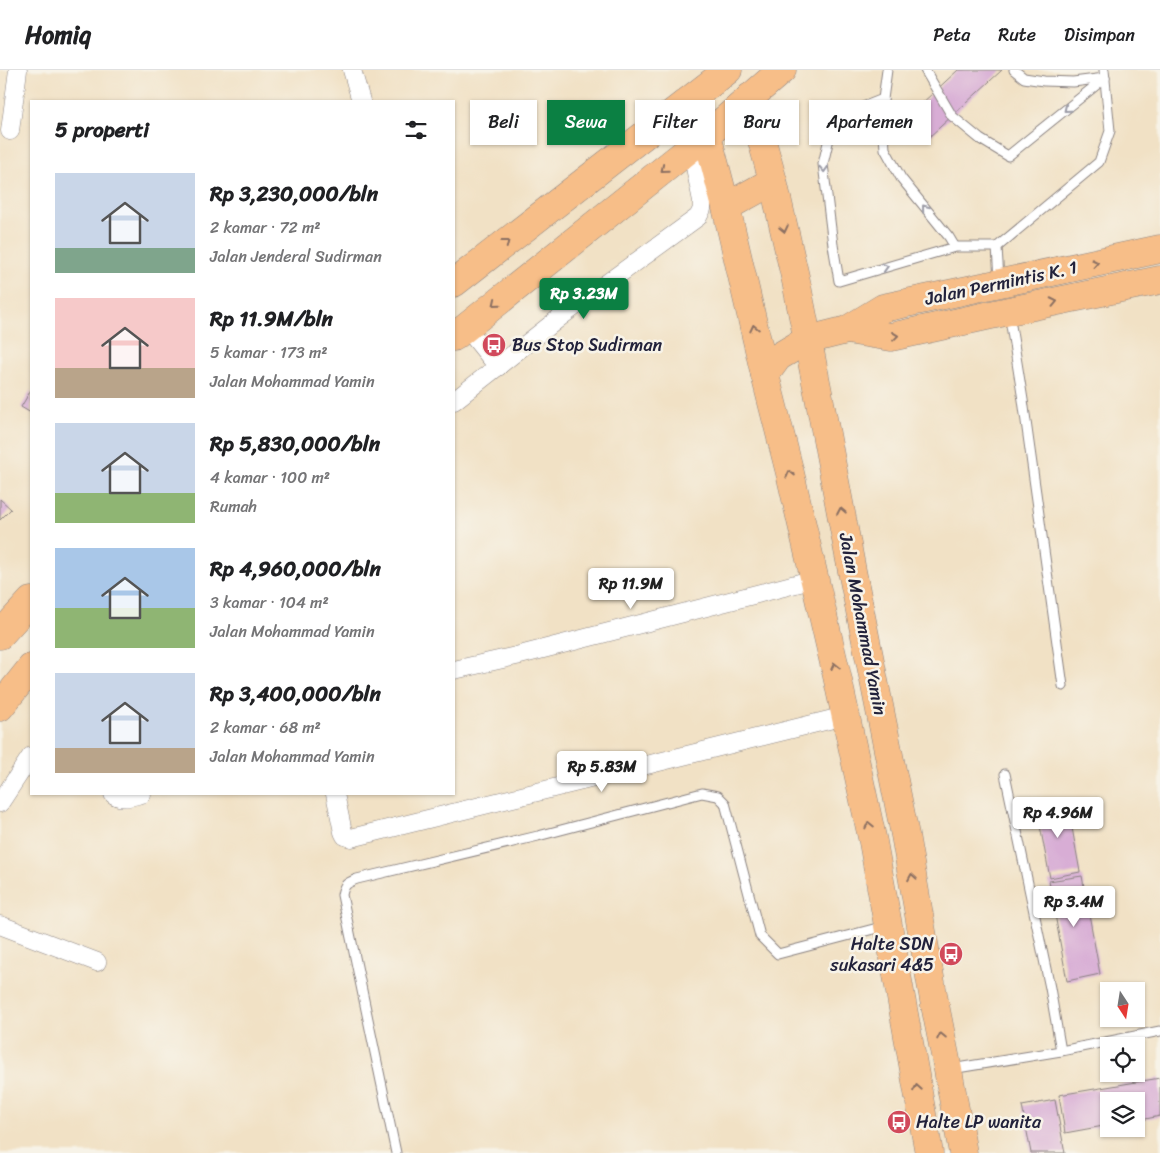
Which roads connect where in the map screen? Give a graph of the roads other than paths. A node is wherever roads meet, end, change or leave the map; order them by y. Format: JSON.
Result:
{"nodes":[{"id":1,"x":18,"y":70,"type":"edge"},
{"id":2,"x":352,"y":70,"type":"edge"},
{"id":3,"x":728,"y":70,"type":"edge"},
{"id":4,"x":782,"y":70,"type":"edge"},
{"id":5,"x":887,"y":70,"type":"edge"},
{"id":6,"x":925,"y":70,"type":"edge"},
{"id":7,"x":1014,"y":70,"type":"edge"},
{"id":8,"x":1105,"y":74,"type":"edge"},
{"id":9,"x":750,"y":98,"type":"junction"},
{"id":10,"x":883,"y":99,"type":"junction"},
{"id":11,"x":361,"y":100,"type":"edge"},
{"id":12,"x":715,"y":128,"type":"edge"},
{"id":13,"x":10,"y":131,"type":"dead end"},
{"id":14,"x":694,"y":145,"type":"edge"},
{"id":15,"x":699,"y":145,"type":"edge"},
{"id":16,"x":701,"y":145,"type":"edge"},
{"id":17,"x":773,"y":181,"type":"junction"},
{"id":18,"x":726,"y":207,"type":"junction"},
{"id":19,"x":955,"y":246,"type":"junction"},
{"id":20,"x":997,"y":247,"type":"junction"},
{"id":21,"x":1160,"y":249,"type":"edge"},
{"id":22,"x":1160,"y":280,"type":"edge"},
{"id":23,"x":455,"y":282,"type":"edge"},
{"id":24,"x":999,"y":283,"type":"junction"},
{"id":25,"x":1009,"y":311,"type":"junction"},
{"id":26,"x":847,"y":330,"type":"junction"},
{"id":27,"x":460,"y":332,"type":"edge"},
{"id":28,"x":807,"y":340,"type":"junction"},
{"id":29,"x":498,"y":367,"type":"junction"},
{"id":30,"x":765,"y":376,"type":"junction"},
{"id":31,"x":455,"y":400,"type":"edge"},
{"id":32,"x":815,"y":580,"type":"junction"},
{"id":33,"x":30,"y":602,"type":"edge"},
{"id":34,"x":0,"y":635,"type":"edge"},
{"id":35,"x":30,"y":669,"type":"edge"},
{"id":36,"x":455,"y":670,"type":"edge"},
{"id":37,"x":1063,"y":686,"type":"dead end"},
{"id":38,"x":0,"y":707,"type":"edge"},
{"id":39,"x":845,"y":716,"type":"junction"},
{"id":40,"x":30,"y":758,"type":"edge"},
{"id":41,"x":1005,"y":774,"type":"dead end"},
{"id":42,"x":114,"y":795,"type":"edge"},
{"id":43,"x":137,"y":795,"type":"edge"},
{"id":44,"x":335,"y":795,"type":"edge"},
{"id":45,"x":0,"y":803,"type":"edge"},
{"id":46,"x":0,"y":925,"type":"edge"},
{"id":47,"x":888,"y":925,"type":"junction"},
{"id":48,"x":97,"y":962,"type":"dead end"},
{"id":49,"x":1160,"y":1031,"type":"edge"},
{"id":50,"x":1061,"y":1052,"type":"junction"},
{"id":51,"x":948,"y":1070,"type":"junction"},
{"id":52,"x":396,"y":1153,"type":"edge"},
{"id":53,"x":929,"y":1153,"type":"edge"},
{"id":54,"x":963,"y":1153,"type":"edge"}],
"edges":[{"from":1,"to":13,"type":"street"},
{"from":2,"to":11,"type":"street"},
{"from":23,"to":3,"type":"main road","one_way":true},
{"from":4,"to":9,"type":"main road"},
{"from":5,"to":10,"type":"lane"},
{"from":8,"to":6,"type":"lane","one_way":true},
{"from":7,"to":8,"type":"lane"},
{"from":8,"to":20,"type":"lane"},
{"from":9,"to":12,"type":"main road"},
{"from":9,"to":17,"type":"main road","name":"Jalan Mohammad Yamin"},
{"from":19,"to":10,"type":"lane","one_way":true},
{"from":10,"to":19,"type":"lane","one_way":true},
{"from":14,"to":27,"type":"main road","one_way":true},
{"from":15,"to":29,"type":"street"},
{"from":16,"to":18,"type":"main road","name":"Jalan Mohammad Yamin"},
{"from":17,"to":18,"type":"main road"},
{"from":17,"to":28,"type":"main road","name":"Jalan Mohammad Yamin","one_way":true},
{"from":30,"to":18,"type":"main road","name":"Jalan Mohammad Yamin","one_way":true},
{"from":19,"to":20,"type":"lane"},
{"from":20,"to":24,"type":"lane"},
{"from":24,"to":21,"type":"main road","name":"Jalan Permintis K. 1","one_way":true},
{"from":25,"to":22,"type":"main road","name":"Jalan Permintis K. 1","one_way":true},
{"from":24,"to":26,"type":"main road","name":"Jalan Permintis K. 1"},
{"from":26,"to":25,"type":"main road","name":"Jalan Permintis K. 1","one_way":true},
{"from":25,"to":37,"type":"lane"},
{"from":26,"to":28,"type":"main road","name":"Jalan Permintis K. 1"},
{"from":27,"to":29,"type":"street"},
{"from":28,"to":30,"type":"main road","name":"Jalan Permintis K. 1"},
{"from":51,"to":28,"type":"main road","name":"Jalan Mohammad Yamin","one_way":true},
{"from":29,"to":31,"type":"street"},
{"from":32,"to":30,"type":"main road","name":"Jalan Mohammad Yamin","one_way":true},
{"from":32,"to":36,"type":"street"},
{"from":39,"to":32,"type":"main road","name":"Jalan Mohammad Yamin","one_way":true},
{"from":33,"to":34,"type":"main road"},
{"from":35,"to":38,"type":"main road"},
{"from":39,"to":44,"type":"street"},
{"from":47,"to":39,"type":"main road","name":"Jalan Mohammad Yamin","one_way":true},
{"from":40,"to":45,"type":"street"},
{"from":41,"to":50,"type":"lane"},
{"from":42,"to":43,"type":"street"},
{"from":46,"to":48,"type":"street"},
{"from":47,"to":52,"type":"lane"},
{"from":53,"to":47,"type":"main road","name":"Jalan Mohammad Yamin","one_way":true},
{"from":49,"to":50,"type":"lane"},
{"from":50,"to":51,"type":"lane"},
{"from":51,"to":54,"type":"main road","name":"Jalan Mohammad Yamin"}]}
